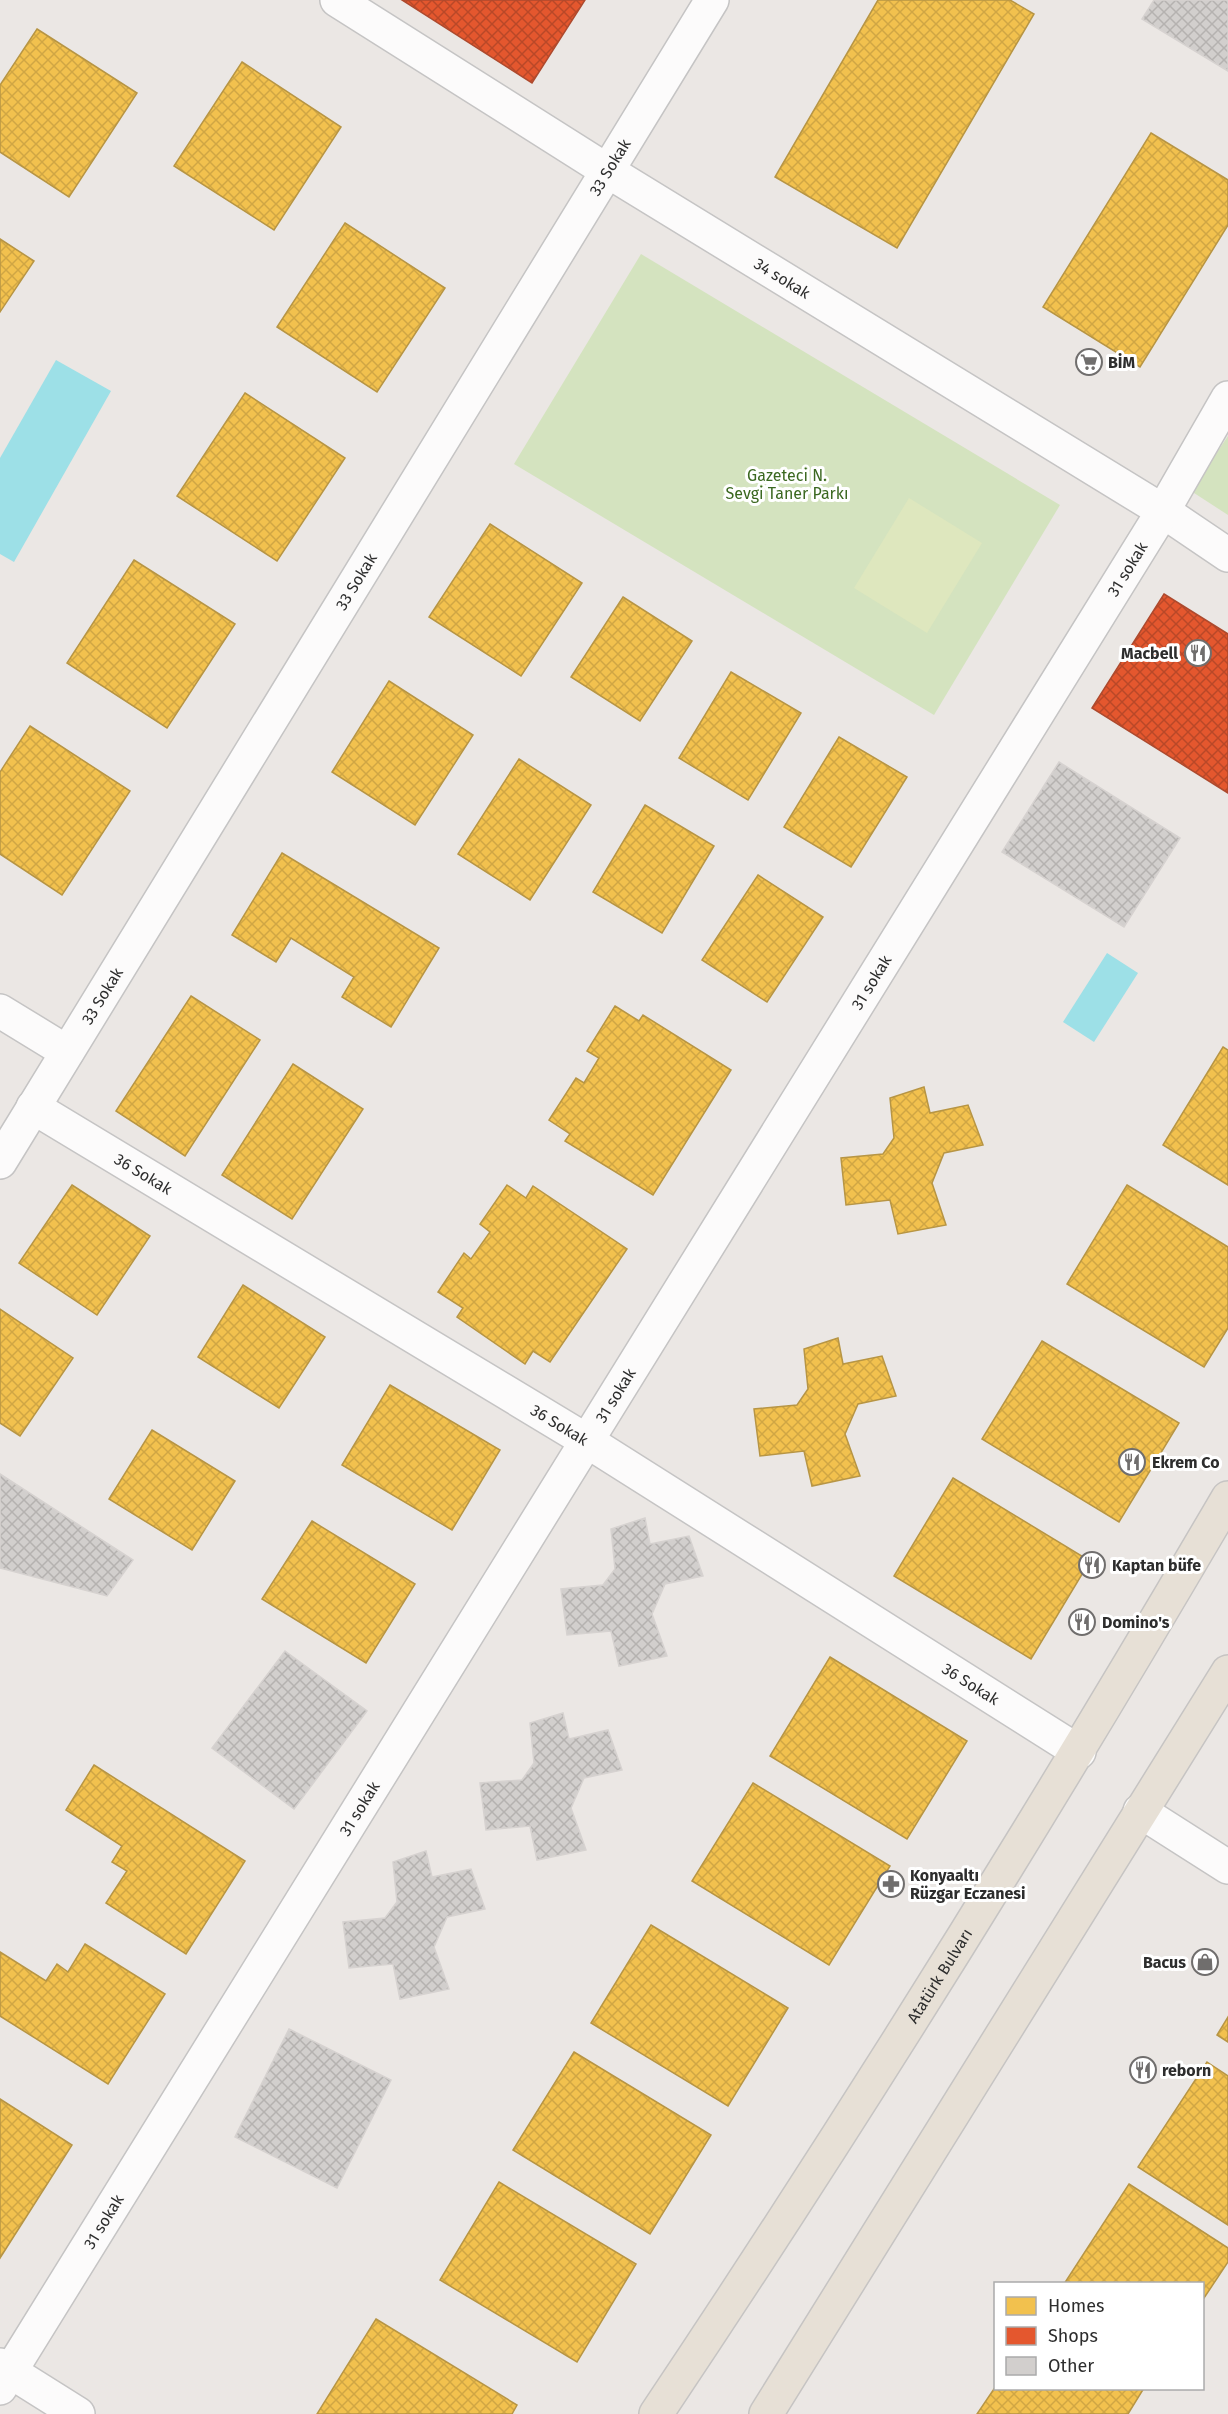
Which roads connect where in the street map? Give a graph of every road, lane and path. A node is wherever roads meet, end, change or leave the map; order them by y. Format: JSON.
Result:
{"nodes":[{"id":1,"x":337,"y":0,"type":"edge"},
{"id":2,"x":712,"y":0,"type":"edge"},
{"id":3,"x":606,"y":170,"type":"junction"},
{"id":4,"x":1228,"y":398,"type":"edge"},
{"id":5,"x":1163,"y":511,"type":"junction"},
{"id":6,"x":1228,"y":555,"type":"edge"},
{"id":7,"x":0,"y":1011,"type":"edge"},
{"id":8,"x":67,"y":1052,"type":"junction"},
{"id":9,"x":33,"y":1107,"type":"junction"},
{"id":10,"x":0,"y":1162,"type":"edge"},
{"id":11,"x":587,"y":1441,"type":"junction"},
{"id":12,"x":1228,"y":1498,"type":"edge"},
{"id":13,"x":1228,"y":1672,"type":"edge"},
{"id":14,"x":1079,"y":1752,"type":"junction"},
{"id":15,"x":1140,"y":1811,"type":"junction"},
{"id":16,"x":1228,"y":1867,"type":"edge"},
{"id":17,"x":4,"y":2375,"type":"edge"},
{"id":18,"x":78,"y":2414,"type":"edge"},
{"id":19,"x":656,"y":2414,"type":"edge"},
{"id":20,"x":766,"y":2414,"type":"edge"}],
"edges":[{"from":1,"to":3,"type":"street","name":"34 sokak"},
{"from":2,"to":3,"type":"street","name":"33 Sokak"},
{"from":3,"to":5,"type":"street","name":"34 sokak"},
{"from":3,"to":8,"type":"street","name":"33 Sokak"},
{"from":4,"to":5,"type":"street","name":"31 sokak"},
{"from":5,"to":6,"type":"street","name":"34 sokak"},
{"from":5,"to":11,"type":"street","name":"31 sokak"},
{"from":7,"to":8,"type":"street"},
{"from":8,"to":9,"type":"street","name":"33 Sokak"},
{"from":9,"to":10,"type":"street","name":"33 Sokak"},
{"from":9,"to":11,"type":"street","name":"36 Sokak"},
{"from":11,"to":14,"type":"street","name":"36 Sokak"},
{"from":11,"to":17,"type":"street","name":"31 sokak"},
{"from":12,"to":14,"type":"main road","name":"Atatürk Bulvarı"},
{"from":13,"to":15,"type":"main road"},
{"from":14,"to":19,"type":"main road","name":"Atatürk Bulvarı"},
{"from":15,"to":16,"type":"street"},
{"from":15,"to":20,"type":"main road"},
{"from":17,"to":18,"type":"street"}]}
